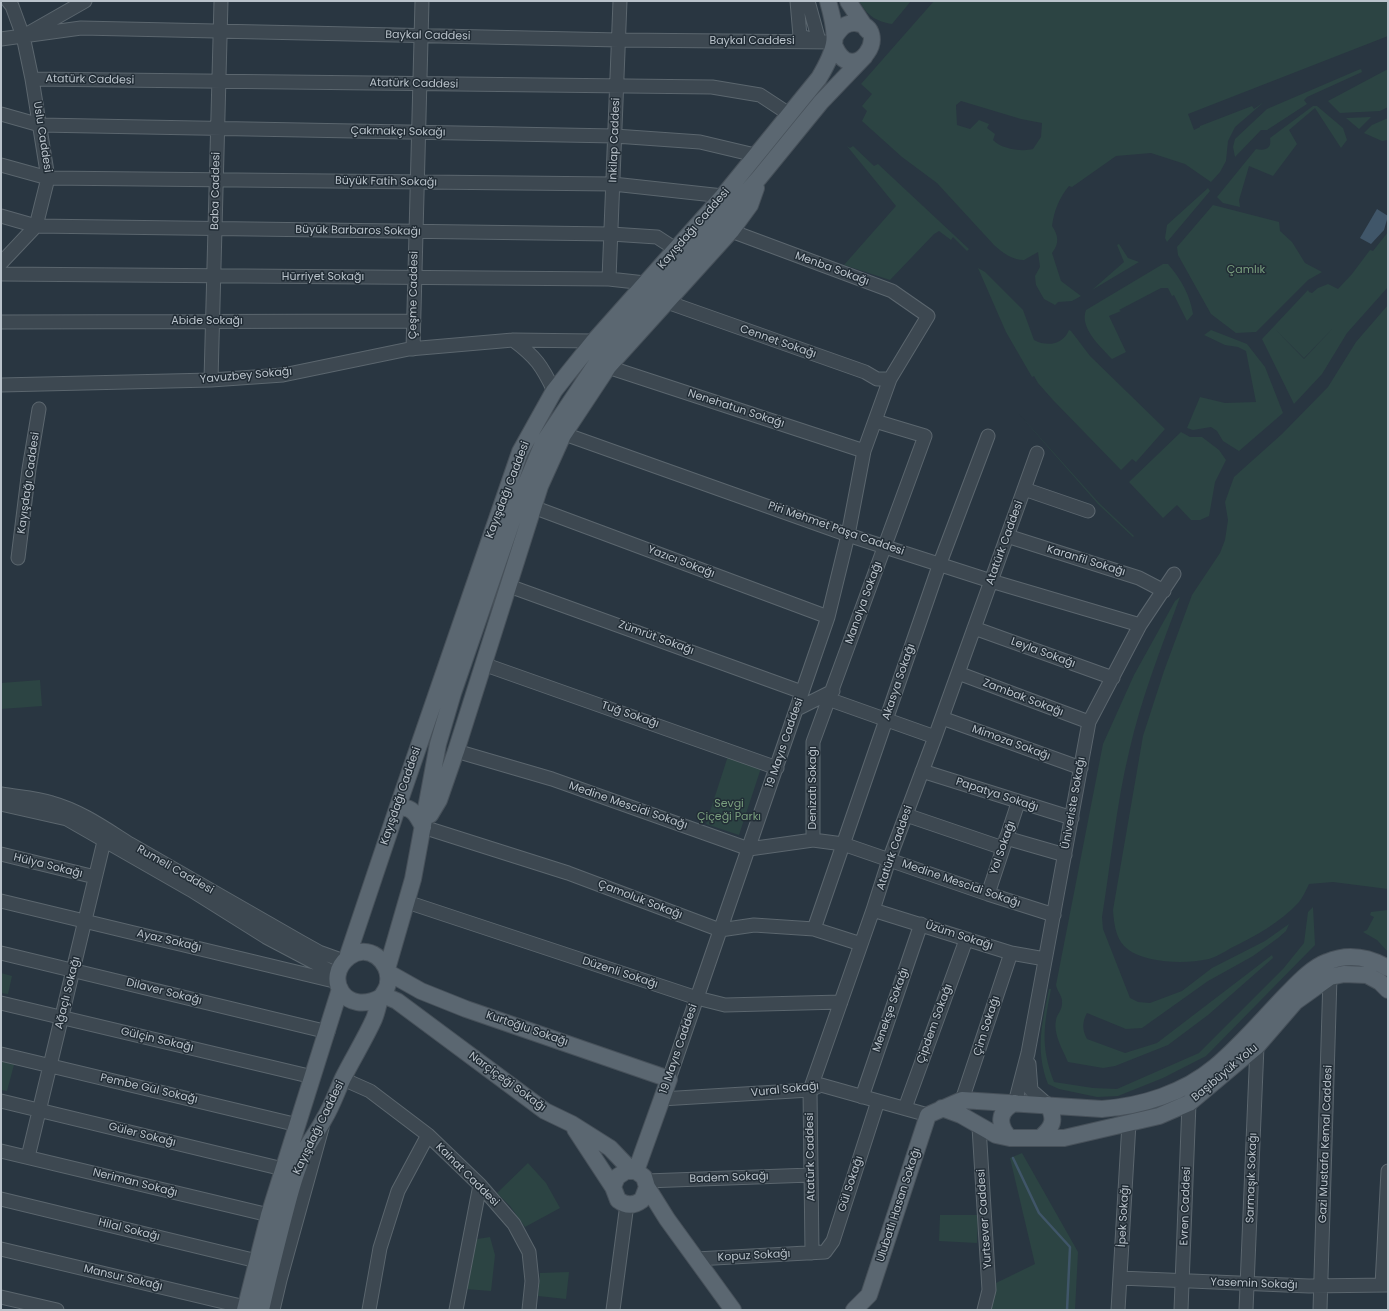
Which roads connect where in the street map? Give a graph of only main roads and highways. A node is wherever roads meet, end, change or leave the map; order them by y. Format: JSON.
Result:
{"nodes":[{"id":1,"x":828,"y":1,"type":"edge"},
{"id":2,"x":848,"y":1,"type":"edge"},
{"id":3,"x":868,"y":31,"type":"junction"},
{"id":4,"x":831,"y":41,"type":"junction"},
{"id":5,"x":865,"y":56,"type":"junction"},
{"id":6,"x":759,"y":178,"type":"junction"},
{"id":7,"x":604,"y":362,"type":"junction"},
{"id":8,"x":558,"y":432,"type":"junction"},
{"id":9,"x":397,"y":809,"type":"junction"},
{"id":10,"x":423,"y":827,"type":"junction"},
{"id":11,"x":1362,"y":958,"type":"junction"},
{"id":12,"x":1388,"y":968,"type":"edge"},
{"id":13,"x":388,"y":971,"type":"junction"},
{"id":14,"x":341,"y":973,"type":"junction"},
{"id":15,"x":1357,"y":974,"type":"junction"},
{"id":16,"x":1388,"y":990,"type":"edge"},
{"id":17,"x":382,"y":996,"type":"junction"},
{"id":18,"x":669,"y":1079,"type":"joint"},
{"id":19,"x":1015,"y":1103,"type":"junction"},
{"id":20,"x":1048,"y":1105,"type":"junction"},
{"id":21,"x":935,"y":1112,"type":"junction"},
{"id":22,"x":572,"y":1124,"type":"junction"},
{"id":23,"x":1010,"y":1138,"type":"junction"},
{"id":24,"x":1040,"y":1138,"type":"junction"},
{"id":25,"x":640,"y":1177,"type":"junction"},
{"id":26,"x":613,"y":1187,"type":"junction"},
{"id":27,"x":632,"y":1203,"type":"junction"},
{"id":28,"x":667,"y":1219,"type":"junction"},
{"id":29,"x":867,"y":1302,"type":"edge"},
{"id":30,"x":245,"y":1309,"type":"edge"},
{"id":31,"x":261,"y":1310,"type":"edge"},
{"id":32,"x":733,"y":1310,"type":"edge"},
{"id":33,"x":854,"y":1310,"type":"edge"}],
"edges":[{"from":1,"to":4,"type":"main road"},
{"from":2,"to":3,"type":"main road"},
{"from":3,"to":4,"type":"main road"},
{"from":3,"to":5,"type":"main road"},
{"from":4,"to":5,"type":"main road"},
{"from":4,"to":9,"type":"main road","name":"Kayışdağı Caddesi"},
{"from":5,"to":6,"type":"main road","name":"Kayışdağı Caddesi"},
{"from":6,"to":7,"type":"main road","name":"Kayışdağı Caddesi"},
{"from":6,"to":7,"type":"main road"},
{"from":7,"to":8,"type":"main road"},
{"from":8,"to":10,"type":"main road"},
{"from":8,"to":10,"type":"main road","name":"Kayışdağı Caddesi"},
{"from":9,"to":10,"type":"main road"},
{"from":9,"to":14,"type":"main road","name":"Kayışdağı Caddesi"},
{"from":10,"to":13,"type":"main road","name":"Kayışdağı Caddesi"},
{"from":11,"to":12,"type":"main road","name":"Başıbüyük Yolu"},
{"from":11,"to":15,"type":"main road"},
{"from":11,"to":20,"type":"main road","name":"Başıbüyük Yolu"},
{"from":13,"to":14,"type":"main road"},
{"from":13,"to":17,"type":"main road","name":"Kayışdağı Caddesi"},
{"from":13,"to":18,"type":"main road","name":"Kurtoğlu Sokağı"},
{"from":14,"to":17,"type":"main road"},
{"from":14,"to":30,"type":"main road","name":"Kayışdağı Caddesi"},
{"from":15,"to":16,"type":"main road","name":"Başıbüyük Yolu"},
{"from":15,"to":24,"type":"main road","name":"Başıbüyük Yolu"},
{"from":17,"to":22,"type":"main road","name":"Narçiçeği Sokağı"},
{"from":17,"to":31,"type":"main road","name":"Kayışdağı Caddesi"},
{"from":18,"to":25,"type":"main road","name":"19 Mayıs Caddesi"},
{"from":19,"to":20,"type":"main road","name":"Başıbüyük Yolu"},
{"from":19,"to":21,"type":"main road"},
{"from":19,"to":23,"type":"main road"},
{"from":20,"to":24,"type":"main road"},
{"from":21,"to":23,"type":"main road","name":"Vural Sokağı"},
{"from":21,"to":29,"type":"main road","name":"Ulubatlı Hasan Sokağı"},
{"from":22,"to":25,"type":"main road","name":"Narçiçeği Sokağı"},
{"from":22,"to":26,"type":"main road"},
{"from":23,"to":24,"type":"main road","name":"Başıbüyük Yolu"},
{"from":25,"to":26,"type":"main road"},
{"from":25,"to":27,"type":"main road"},
{"from":25,"to":28,"type":"main road"},
{"from":26,"to":27,"type":"main road"},
{"from":27,"to":28,"type":"main road"},
{"from":28,"to":32,"type":"main road"},
{"from":29,"to":33,"type":"main road"}]}
